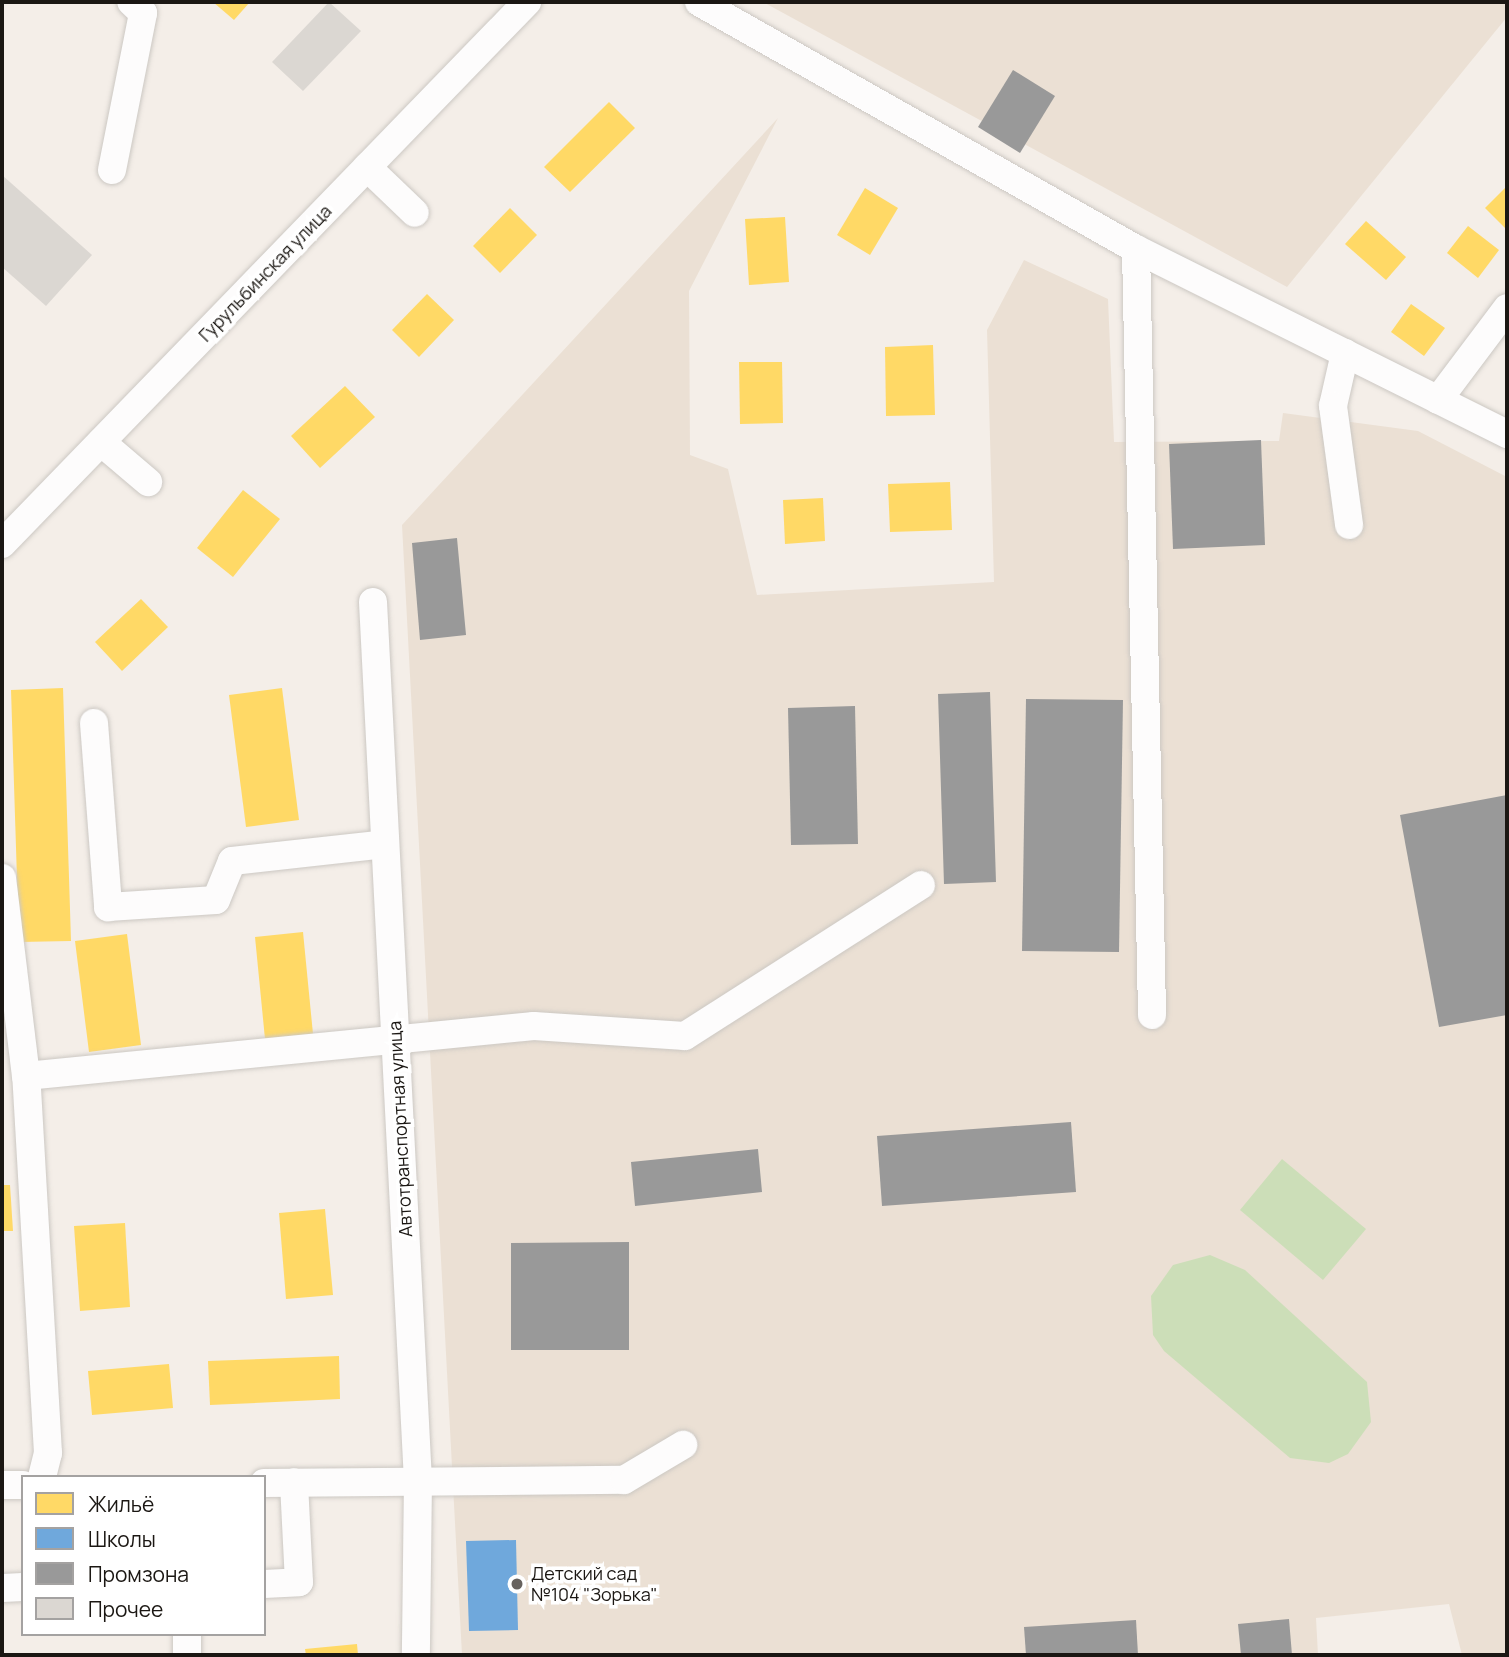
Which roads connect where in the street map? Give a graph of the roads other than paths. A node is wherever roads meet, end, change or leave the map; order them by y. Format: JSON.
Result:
{"nodes":[{"id":1,"x":527,"y":2,"type":"edge"},
{"id":2,"x":699,"y":2,"type":"edge"},
{"id":3,"x":142,"y":6,"type":"edge"},
{"id":4,"x":367,"y":167,"type":"junction"},
{"id":5,"x":112,"y":170,"type":"dead end"},
{"id":6,"x":415,"y":214,"type":"dead end"},
{"id":7,"x":1136,"y":249,"type":"junction"},
{"id":8,"x":1507,"y":308,"type":"edge"},
{"id":9,"x":1345,"y":353,"type":"junction"},
{"id":10,"x":1438,"y":400,"type":"junction"},
{"id":11,"x":1507,"y":434,"type":"edge"},
{"id":12,"x":101,"y":442,"type":"junction"},
{"id":13,"x":148,"y":482,"type":"dead end"},
{"id":14,"x":1349,"y":525,"type":"dead end"},
{"id":15,"x":2,"y":544,"type":"edge"},
{"id":16,"x":373,"y":602,"type":"dead end"},
{"id":17,"x":94,"y":723,"type":"dead end"},
{"id":18,"x":385,"y":844,"type":"junction"},
{"id":19,"x":2,"y":878,"type":"edge"},
{"id":20,"x":921,"y":885,"type":"dead end"},
{"id":21,"x":1152,"y":1015,"type":"dead end"},
{"id":22,"x":395,"y":1040,"type":"junction"},
{"id":23,"x":26,"y":1076,"type":"junction"},
{"id":24,"x":14,"y":1158,"type":"edge"},
{"id":25,"x":683,"y":1445,"type":"dead end"},
{"id":26,"x":42,"y":1475,"type":"edge"},
{"id":27,"x":418,"y":1480,"type":"junction"},
{"id":28,"x":295,"y":1482,"type":"junction"},
{"id":29,"x":266,"y":1483,"type":"edge"},
{"id":30,"x":2,"y":1485,"type":"edge"},
{"id":31,"x":21,"y":1485,"type":"edge"},
{"id":32,"x":266,"y":1584,"type":"edge"},
{"id":33,"x":21,"y":1587,"type":"edge"},
{"id":34,"x":2,"y":1588,"type":"edge"},
{"id":35,"x":187,"y":1636,"type":"edge"},
{"id":36,"x":187,"y":1655,"type":"edge"},
{"id":37,"x":416,"y":1655,"type":"edge"}],
"edges":[{"from":1,"to":4,"type":"street","name":"Гурульбинская улица"},
{"from":2,"to":7,"type":"street"},
{"from":3,"to":5,"type":"street"},
{"from":4,"to":6,"type":"street"},
{"from":4,"to":12,"type":"street","name":"Гурульбинская улица"},
{"from":7,"to":9,"type":"street"},
{"from":7,"to":21,"type":"street"},
{"from":8,"to":10,"type":"street"},
{"from":9,"to":10,"type":"street"},
{"from":9,"to":14,"type":"street"},
{"from":10,"to":11,"type":"street"},
{"from":12,"to":13,"type":"street"},
{"from":12,"to":15,"type":"street","name":"Гурульбинская улица"},
{"from":16,"to":18,"type":"street","name":"Автотранспортная улица"},
{"from":17,"to":18,"type":"street"},
{"from":18,"to":22,"type":"street","name":"Автотранспортная улица"},
{"from":19,"to":23,"type":"street"},
{"from":20,"to":22,"type":"street"},
{"from":22,"to":23,"type":"street"},
{"from":22,"to":27,"type":"street","name":"Автотранспортная улица"},
{"from":23,"to":24,"type":"street"},
{"from":24,"to":26,"type":"street"},
{"from":25,"to":27,"type":"street"},
{"from":27,"to":28,"type":"street"},
{"from":27,"to":37,"type":"street","name":"Автотранспортная улица"},
{"from":28,"to":29,"type":"street"},
{"from":28,"to":32,"type":"street"},
{"from":30,"to":31,"type":"street"},
{"from":33,"to":34,"type":"street"},
{"from":35,"to":36,"type":"street"}]}
